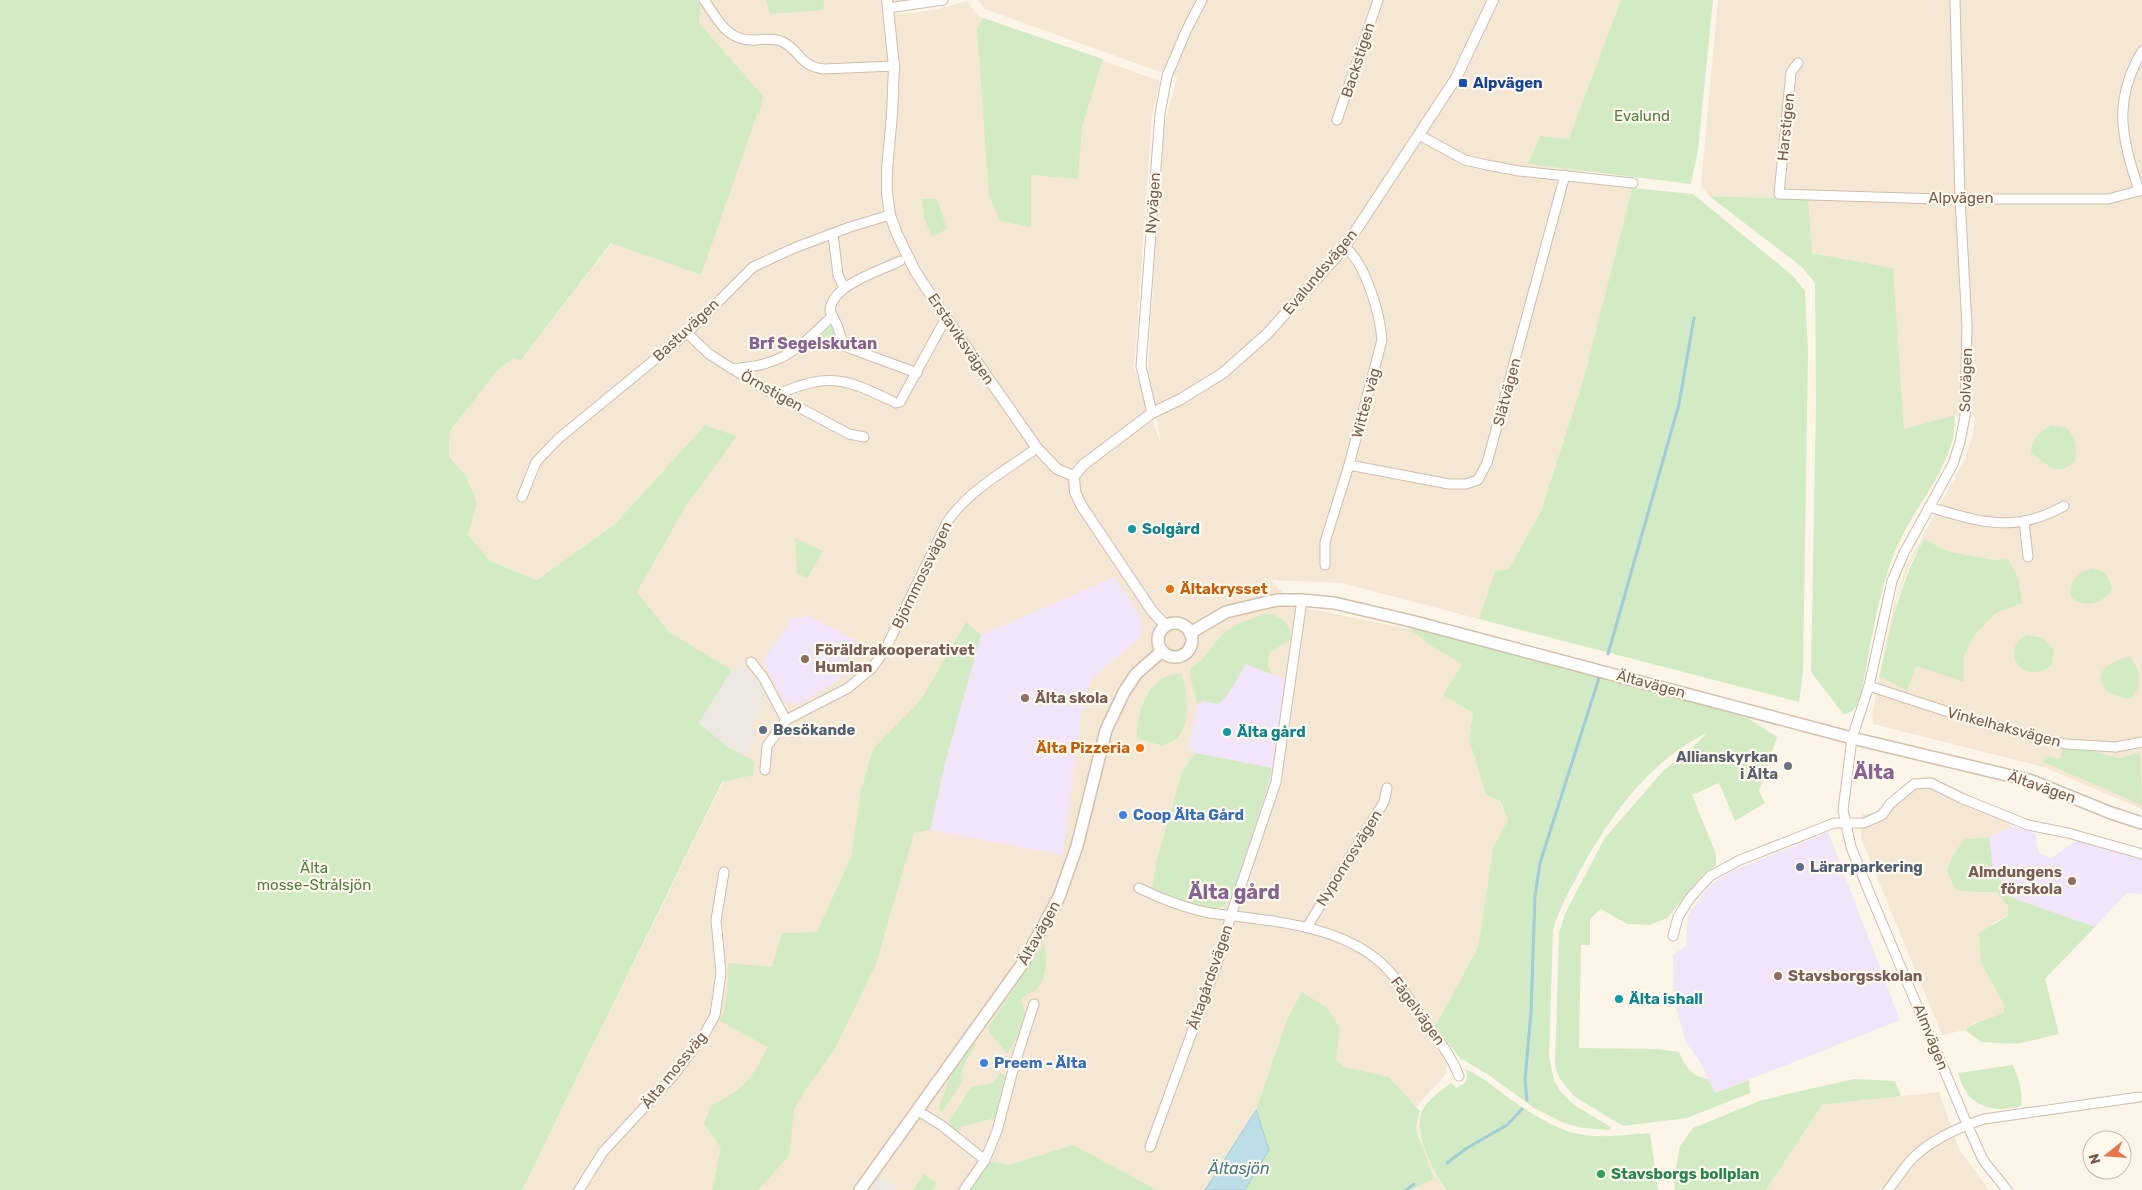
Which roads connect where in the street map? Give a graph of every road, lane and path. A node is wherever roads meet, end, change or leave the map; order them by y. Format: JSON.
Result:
{"nodes":[{"id":1,"x":704,"y":0,"type":"edge"},
{"id":2,"x":943,"y":0,"type":"edge"},
{"id":3,"x":1202,"y":0,"type":"edge"},
{"id":4,"x":1378,"y":0,"type":"edge"},
{"id":5,"x":1493,"y":0,"type":"edge"},
{"id":6,"x":1955,"y":0,"type":"edge"},
{"id":7,"x":887,"y":4,"type":"edge"},
{"id":8,"x":2142,"y":51,"type":"edge"},
{"id":9,"x":1798,"y":63,"type":"dead end"},
{"id":10,"x":894,"y":66,"type":"junction"},
{"id":11,"x":1337,"y":120,"type":"dead end"},
{"id":12,"x":1419,"y":135,"type":"junction"},
{"id":13,"x":1565,"y":175,"type":"junction"},
{"id":14,"x":1633,"y":183,"type":"dead end"},
{"id":15,"x":2141,"y":191,"type":"edge"},
{"id":16,"x":1780,"y":194,"type":"joint"},
{"id":17,"x":1960,"y":198,"type":"junction"},
{"id":18,"x":890,"y":215,"type":"junction"},
{"id":19,"x":833,"y":234,"type":"junction"},
{"id":20,"x":1345,"y":247,"type":"junction"},
{"id":21,"x":900,"y":261,"type":"dead end"},
{"id":22,"x":844,"y":288,"type":"junction"},
{"id":23,"x":832,"y":316,"type":"junction"},
{"id":24,"x":946,"y":318,"type":"junction"},
{"id":25,"x":686,"y":333,"type":"junction"},
{"id":26,"x":732,"y":369,"type":"junction"},
{"id":27,"x":917,"y":373,"type":"junction"},
{"id":28,"x":777,"y":395,"type":"junction"},
{"id":29,"x":1152,"y":413,"type":"junction"},
{"id":30,"x":864,"y":437,"type":"dead end"},
{"id":31,"x":1037,"y":448,"type":"junction"},
{"id":32,"x":1349,"y":466,"type":"junction"},
{"id":33,"x":1074,"y":476,"type":"junction"},
{"id":34,"x":522,"y":497,"type":"dead end"},
{"id":35,"x":2064,"y":506,"type":"dead end"},
{"id":36,"x":1929,"y":507,"type":"junction"},
{"id":37,"x":2024,"y":521,"type":"junction"},
{"id":38,"x":2028,"y":558,"type":"dead end"},
{"id":39,"x":1325,"y":565,"type":"dead end"},
{"id":40,"x":1302,"y":600,"type":"junction"},
{"id":41,"x":1166,"y":626,"type":"junction"},
{"id":42,"x":1190,"y":633,"type":"junction"},
{"id":43,"x":1162,"y":651,"type":"junction"},
{"id":44,"x":751,"y":662,"type":"dead end"},
{"id":45,"x":1869,"y":686,"type":"junction"},
{"id":46,"x":786,"y":720,"type":"junction"},
{"id":47,"x":1852,"y":738,"type":"junction"},
{"id":48,"x":2142,"y":742,"type":"edge"},
{"id":49,"x":765,"y":770,"type":"dead end"},
{"id":50,"x":1387,"y":788,"type":"dead end"},
{"id":51,"x":2111,"y":812,"type":"junction"},
{"id":52,"x":1845,"y":822,"type":"junction"},
{"id":53,"x":2142,"y":823,"type":"edge"},
{"id":54,"x":2142,"y":830,"type":"edge"},
{"id":55,"x":2142,"y":854,"type":"edge"},
{"id":56,"x":724,"y":872,"type":"dead end"},
{"id":57,"x":1139,"y":888,"type":"dead end"},
{"id":58,"x":1231,"y":915,"type":"junction"},
{"id":59,"x":1307,"y":927,"type":"junction"},
{"id":60,"x":1673,"y":936,"type":"dead end"},
{"id":61,"x":1034,"y":1004,"type":"dead end"},
{"id":62,"x":1459,"y":1076,"type":"dead end"},
{"id":63,"x":2139,"y":1098,"type":"dead end"},
{"id":64,"x":918,"y":1111,"type":"junction"},
{"id":65,"x":1967,"y":1124,"type":"junction"},
{"id":66,"x":1150,"y":1147,"type":"dead end"},
{"id":67,"x":985,"y":1160,"type":"junction"},
{"id":68,"x":579,"y":1190,"type":"edge"},
{"id":69,"x":860,"y":1190,"type":"edge"},
{"id":70,"x":964,"y":1190,"type":"edge"},
{"id":71,"x":1888,"y":1190,"type":"edge"},
{"id":72,"x":2007,"y":1190,"type":"edge"}],
"edges":[{"from":1,"to":10,"type":"street"},
{"from":2,"to":7,"type":"street"},
{"from":3,"to":29,"type":"street","name":"Nyvägen"},
{"from":4,"to":11,"type":"street","name":"Backstigen"},
{"from":5,"to":12,"type":"street","name":"Evalundsvägen"},
{"from":6,"to":17,"type":"street","name":"Solvägen"},
{"from":7,"to":10,"type":"street","name":"Erstaviksvägen"},
{"from":8,"to":15,"type":"street"},
{"from":9,"to":16,"type":"street","name":"Harstigen"},
{"from":10,"to":18,"type":"street","name":"Erstaviksvägen"},
{"from":12,"to":13,"type":"street"},
{"from":12,"to":20,"type":"street","name":"Evalundsvägen"},
{"from":13,"to":14,"type":"street"},
{"from":13,"to":32,"type":"street","name":"Slätvägen"},
{"from":15,"to":17,"type":"street","name":"Alpvägen"},
{"from":16,"to":17,"type":"street","name":"Alpvägen"},
{"from":17,"to":36,"type":"street","name":"Solvägen"},
{"from":18,"to":19,"type":"street","name":"Bastuvägen"},
{"from":18,"to":24,"type":"street","name":"Erstaviksvägen"},
{"from":19,"to":22,"type":"street"},
{"from":19,"to":25,"type":"street","name":"Bastuvägen"},
{"from":20,"to":29,"type":"street","name":"Evalundsvägen"},
{"from":20,"to":32,"type":"street","name":"Wittes väg"},
{"from":21,"to":22,"type":"street"},
{"from":22,"to":23,"type":"street"},
{"from":23,"to":26,"type":"street"},
{"from":23,"to":27,"type":"street"},
{"from":24,"to":27,"type":"street"},
{"from":24,"to":31,"type":"street","name":"Erstaviksvägen"},
{"from":25,"to":26,"type":"street","name":"Örnstigen"},
{"from":25,"to":34,"type":"street","name":"Bastuvägen"},
{"from":26,"to":28,"type":"street","name":"Örnstigen"},
{"from":27,"to":28,"type":"street"},
{"from":28,"to":30,"type":"street","name":"Örnstigen"},
{"from":29,"to":33,"type":"street","name":"Evalundsvägen"},
{"from":31,"to":33,"type":"street","name":"Erstaviksvägen"},
{"from":31,"to":46,"type":"street","name":"Björnmossvägen"},
{"from":32,"to":39,"type":"street","name":"Wittes väg"},
{"from":33,"to":41,"type":"street"},
{"from":35,"to":37,"type":"street"},
{"from":36,"to":37,"type":"street"},
{"from":36,"to":45,"type":"street","name":"Solvägen"},
{"from":37,"to":38,"type":"street"},
{"from":40,"to":42,"type":"main road","name":"Ältavägen"},
{"from":40,"to":47,"type":"main road","name":"Ältavägen"},
{"from":40,"to":58,"type":"street","name":"Ältagårdsvägen"},
{"from":41,"to":42,"type":"main road"},
{"from":41,"to":43,"type":"main road"},
{"from":42,"to":43,"type":"main road"},
{"from":43,"to":64,"type":"main road","name":"Ältavägen"},
{"from":44,"to":46,"type":"street"},
{"from":45,"to":47,"type":"street","name":"Solvägen"},
{"from":45,"to":48,"type":"street","name":"Vinkelhaksvägen"},
{"from":46,"to":49,"type":"street","name":"Björnmossvägen"},
{"from":47,"to":51,"type":"main road","name":"Ältavägen"},
{"from":47,"to":52,"type":"street","name":"Almvägen"},
{"from":50,"to":59,"type":"street","name":"Nyponrosvägen"},
{"from":51,"to":53,"type":"main road","name":"Ältavägen"},
{"from":51,"to":54,"type":"main road","name":"Ältavägen"},
{"from":52,"to":55,"type":"street"},
{"from":52,"to":60,"type":"street"},
{"from":52,"to":65,"type":"street","name":"Almvägen"},
{"from":56,"to":68,"type":"street","name":"Älta mossväg"},
{"from":57,"to":58,"type":"street","name":"Fågelvägen"},
{"from":58,"to":59,"type":"street","name":"Fågelvägen"},
{"from":58,"to":66,"type":"street","name":"Ältagårdsvägen"},
{"from":59,"to":62,"type":"street","name":"Fågelvägen"},
{"from":61,"to":67,"type":"street"},
{"from":63,"to":65,"type":"street"},
{"from":64,"to":67,"type":"street"},
{"from":64,"to":69,"type":"main road","name":"Ältavägen"},
{"from":65,"to":71,"type":"street"},
{"from":65,"to":72,"type":"street","name":"Almvägen"},
{"from":67,"to":70,"type":"street"}]}
